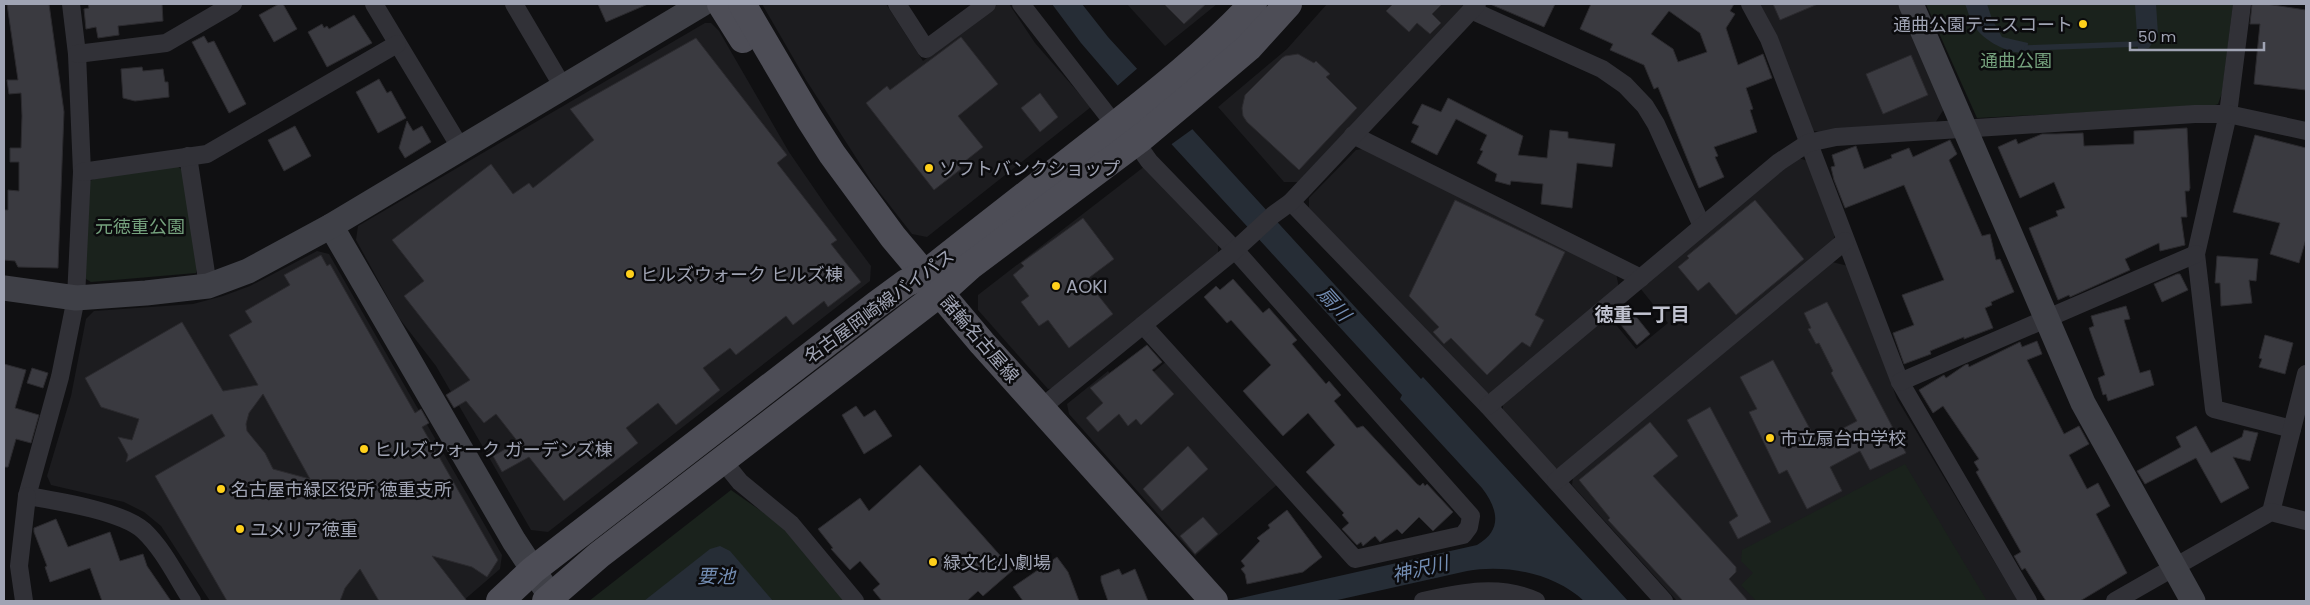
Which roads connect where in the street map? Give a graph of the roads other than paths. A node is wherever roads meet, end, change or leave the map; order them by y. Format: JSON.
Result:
{"nodes":[{"id":1,"x":71,"y":4,"type":"edge"},
{"id":2,"x":233,"y":4,"type":"edge"},
{"id":3,"x":374,"y":4,"type":"edge"},
{"id":4,"x":514,"y":4,"type":"edge"},
{"id":5,"x":702,"y":4,"type":"edge"},
{"id":6,"x":721,"y":4,"type":"edge"},
{"id":7,"x":742,"y":4,"type":"edge"},
{"id":8,"x":897,"y":4,"type":"edge"},
{"id":9,"x":987,"y":4,"type":"edge"},
{"id":10,"x":1021,"y":4,"type":"edge"},
{"id":11,"x":1253,"y":4,"type":"edge"},
{"id":12,"x":1288,"y":4,"type":"edge"},
{"id":13,"x":1750,"y":4,"type":"edge"},
{"id":14,"x":1912,"y":4,"type":"edge"},
{"id":15,"x":2242,"y":4,"type":"edge"},
{"id":16,"x":1474,"y":7,"type":"edge"},
{"id":17,"x":396,"y":44,"type":"junction"},
{"id":18,"x":77,"y":54,"type":"junction"},
{"id":19,"x":1187,"y":83,"type":"junction"},
{"id":20,"x":563,"y":87,"type":"junction"},
{"id":21,"x":2228,"y":114,"type":"junction"},
{"id":22,"x":1967,"y":130,"type":"junction"},
{"id":23,"x":1128,"y":131,"type":"junction"},
{"id":24,"x":2306,"y":131,"type":"edge"},
{"id":25,"x":1353,"y":135,"type":"junction"},
{"id":26,"x":1808,"y":143,"type":"junction"},
{"id":27,"x":460,"y":147,"type":"junction"},
{"id":28,"x":188,"y":156,"type":"junction"},
{"id":29,"x":82,"y":172,"type":"junction"},
{"id":30,"x":1291,"y":202,"type":"junction"},
{"id":31,"x":331,"y":226,"type":"junction"},
{"id":32,"x":1702,"y":226,"type":"junction"},
{"id":33,"x":1845,"y":242,"type":"junction"},
{"id":34,"x":1235,"y":250,"type":"junction"},
{"id":35,"x":2196,"y":254,"type":"junction"},
{"id":36,"x":1641,"y":278,"type":"junction"},
{"id":37,"x":208,"y":286,"type":"junction"},
{"id":38,"x":4,"y":288,"type":"edge"},
{"id":39,"x":924,"y":289,"type":"junction"},
{"id":40,"x":76,"y":298,"type":"junction"},
{"id":41,"x":2047,"y":318,"type":"junction"},
{"id":42,"x":1144,"y":325,"type":"junction"},
{"id":43,"x":2306,"y":374,"type":"edge"},
{"id":44,"x":1900,"y":382,"type":"junction"},
{"id":45,"x":1488,"y":406,"type":"junction"},
{"id":46,"x":1041,"y":408,"type":"junction"},
{"id":47,"x":2292,"y":429,"type":"junction"},
{"id":48,"x":723,"y":461,"type":"junction"},
{"id":49,"x":1556,"y":481,"type":"junction"},
{"id":50,"x":27,"y":496,"type":"junction"},
{"id":51,"x":2270,"y":512,"type":"junction"},
{"id":52,"x":2306,"y":521,"type":"edge"},
{"id":53,"x":2174,"y":566,"type":"junction"},
{"id":54,"x":533,"y":570,"type":"junction"},
{"id":55,"x":549,"y":599,"type":"edge"},
{"id":56,"x":24,"y":601,"type":"edge"},
{"id":57,"x":192,"y":601,"type":"edge"},
{"id":58,"x":500,"y":601,"type":"edge"},
{"id":59,"x":855,"y":601,"type":"edge"},
{"id":60,"x":1188,"y":601,"type":"edge"},
{"id":61,"x":1214,"y":601,"type":"edge"},
{"id":62,"x":1423,"y":601,"type":"edge"},
{"id":63,"x":1536,"y":601,"type":"edge"},
{"id":64,"x":1664,"y":601,"type":"edge"},
{"id":65,"x":2028,"y":601,"type":"edge"},
{"id":66,"x":2115,"y":601,"type":"edge"},
{"id":67,"x":2193,"y":601,"type":"edge"}],
"edges":[{"from":1,"to":18,"type":"street"},
{"from":2,"to":18,"type":"street"},
{"from":3,"to":17,"type":"street"},
{"from":4,"to":20,"type":"street"},
{"from":5,"to":20,"type":"street"},
{"from":6,"to":39,"type":"main road","name":"諸輪名古屋線"},
{"from":7,"to":39,"type":"main road","name":"諸輪名古屋線"},
{"from":8,"to":9,"type":"street"},
{"from":10,"to":23,"type":"street"},
{"from":11,"to":19,"type":"main road","name":"名古屋岡崎線バイパス"},
{"from":12,"to":19,"type":"main road","name":"名古屋岡崎線バイパス"},
{"from":13,"to":26,"type":"street"},
{"from":14,"to":22,"type":"street"},
{"from":15,"to":21,"type":"street"},
{"from":16,"to":25,"type":"street"},
{"from":16,"to":32,"type":"street"},
{"from":17,"to":27,"type":"street"},
{"from":17,"to":28,"type":"street"},
{"from":18,"to":29,"type":"street"},
{"from":19,"to":23,"type":"main road","name":"名古屋岡崎線バイパス"},
{"from":20,"to":27,"type":"street"},
{"from":21,"to":22,"type":"street"},
{"from":21,"to":24,"type":"street"},
{"from":21,"to":35,"type":"street"},
{"from":22,"to":26,"type":"street"},
{"from":22,"to":41,"type":"street"},
{"from":23,"to":34,"type":"street"},
{"from":23,"to":39,"type":"main road","name":"名古屋岡崎線バイパス"},
{"from":25,"to":30,"type":"street"},
{"from":25,"to":36,"type":"street"},
{"from":26,"to":32,"type":"street"},
{"from":26,"to":33,"type":"street"},
{"from":27,"to":31,"type":"street"},
{"from":28,"to":29,"type":"street"},
{"from":28,"to":37,"type":"street"},
{"from":29,"to":40,"type":"street"},
{"from":30,"to":34,"type":"street"},
{"from":30,"to":45,"type":"street"},
{"from":31,"to":37,"type":"street"},
{"from":31,"to":54,"type":"street"},
{"from":32,"to":36,"type":"street"},
{"from":33,"to":44,"type":"street"},
{"from":33,"to":49,"type":"street"},
{"from":34,"to":42,"type":"street"},
{"from":34,"to":42,"type":"street"},
{"from":35,"to":41,"type":"street"},
{"from":35,"to":47,"type":"street"},
{"from":36,"to":45,"type":"street"},
{"from":37,"to":40,"type":"street"},
{"from":38,"to":40,"type":"street"},
{"from":39,"to":46,"type":"main road","name":"諸輪名古屋線"},
{"from":39,"to":48,"type":"main road","name":"名古屋岡崎線バイパス"},
{"from":39,"to":54,"type":"main road","name":"名古屋岡崎線バイパス"},
{"from":39,"to":60,"type":"main road","name":"諸輪名古屋線"},
{"from":40,"to":50,"type":"street"},
{"from":41,"to":44,"type":"street"},
{"from":41,"to":53,"type":"street"},
{"from":42,"to":46,"type":"street"},
{"from":43,"to":47,"type":"street"},
{"from":44,"to":65,"type":"street"},
{"from":45,"to":49,"type":"street"},
{"from":46,"to":61,"type":"main road","name":"諸輪名古屋線"},
{"from":47,"to":51,"type":"street"},
{"from":48,"to":55,"type":"main road","name":"名古屋岡崎線バイパス"},
{"from":48,"to":59,"type":"street"},
{"from":49,"to":64,"type":"street"},
{"from":50,"to":56,"type":"street"},
{"from":50,"to":57,"type":"street"},
{"from":51,"to":52,"type":"street"},
{"from":51,"to":53,"type":"street"},
{"from":53,"to":66,"type":"street"},
{"from":53,"to":67,"type":"street"},
{"from":54,"to":55,"type":"street"},
{"from":54,"to":58,"type":"main road","name":"名古屋岡崎線バイパス"},
{"from":62,"to":63,"type":"street"}]}
